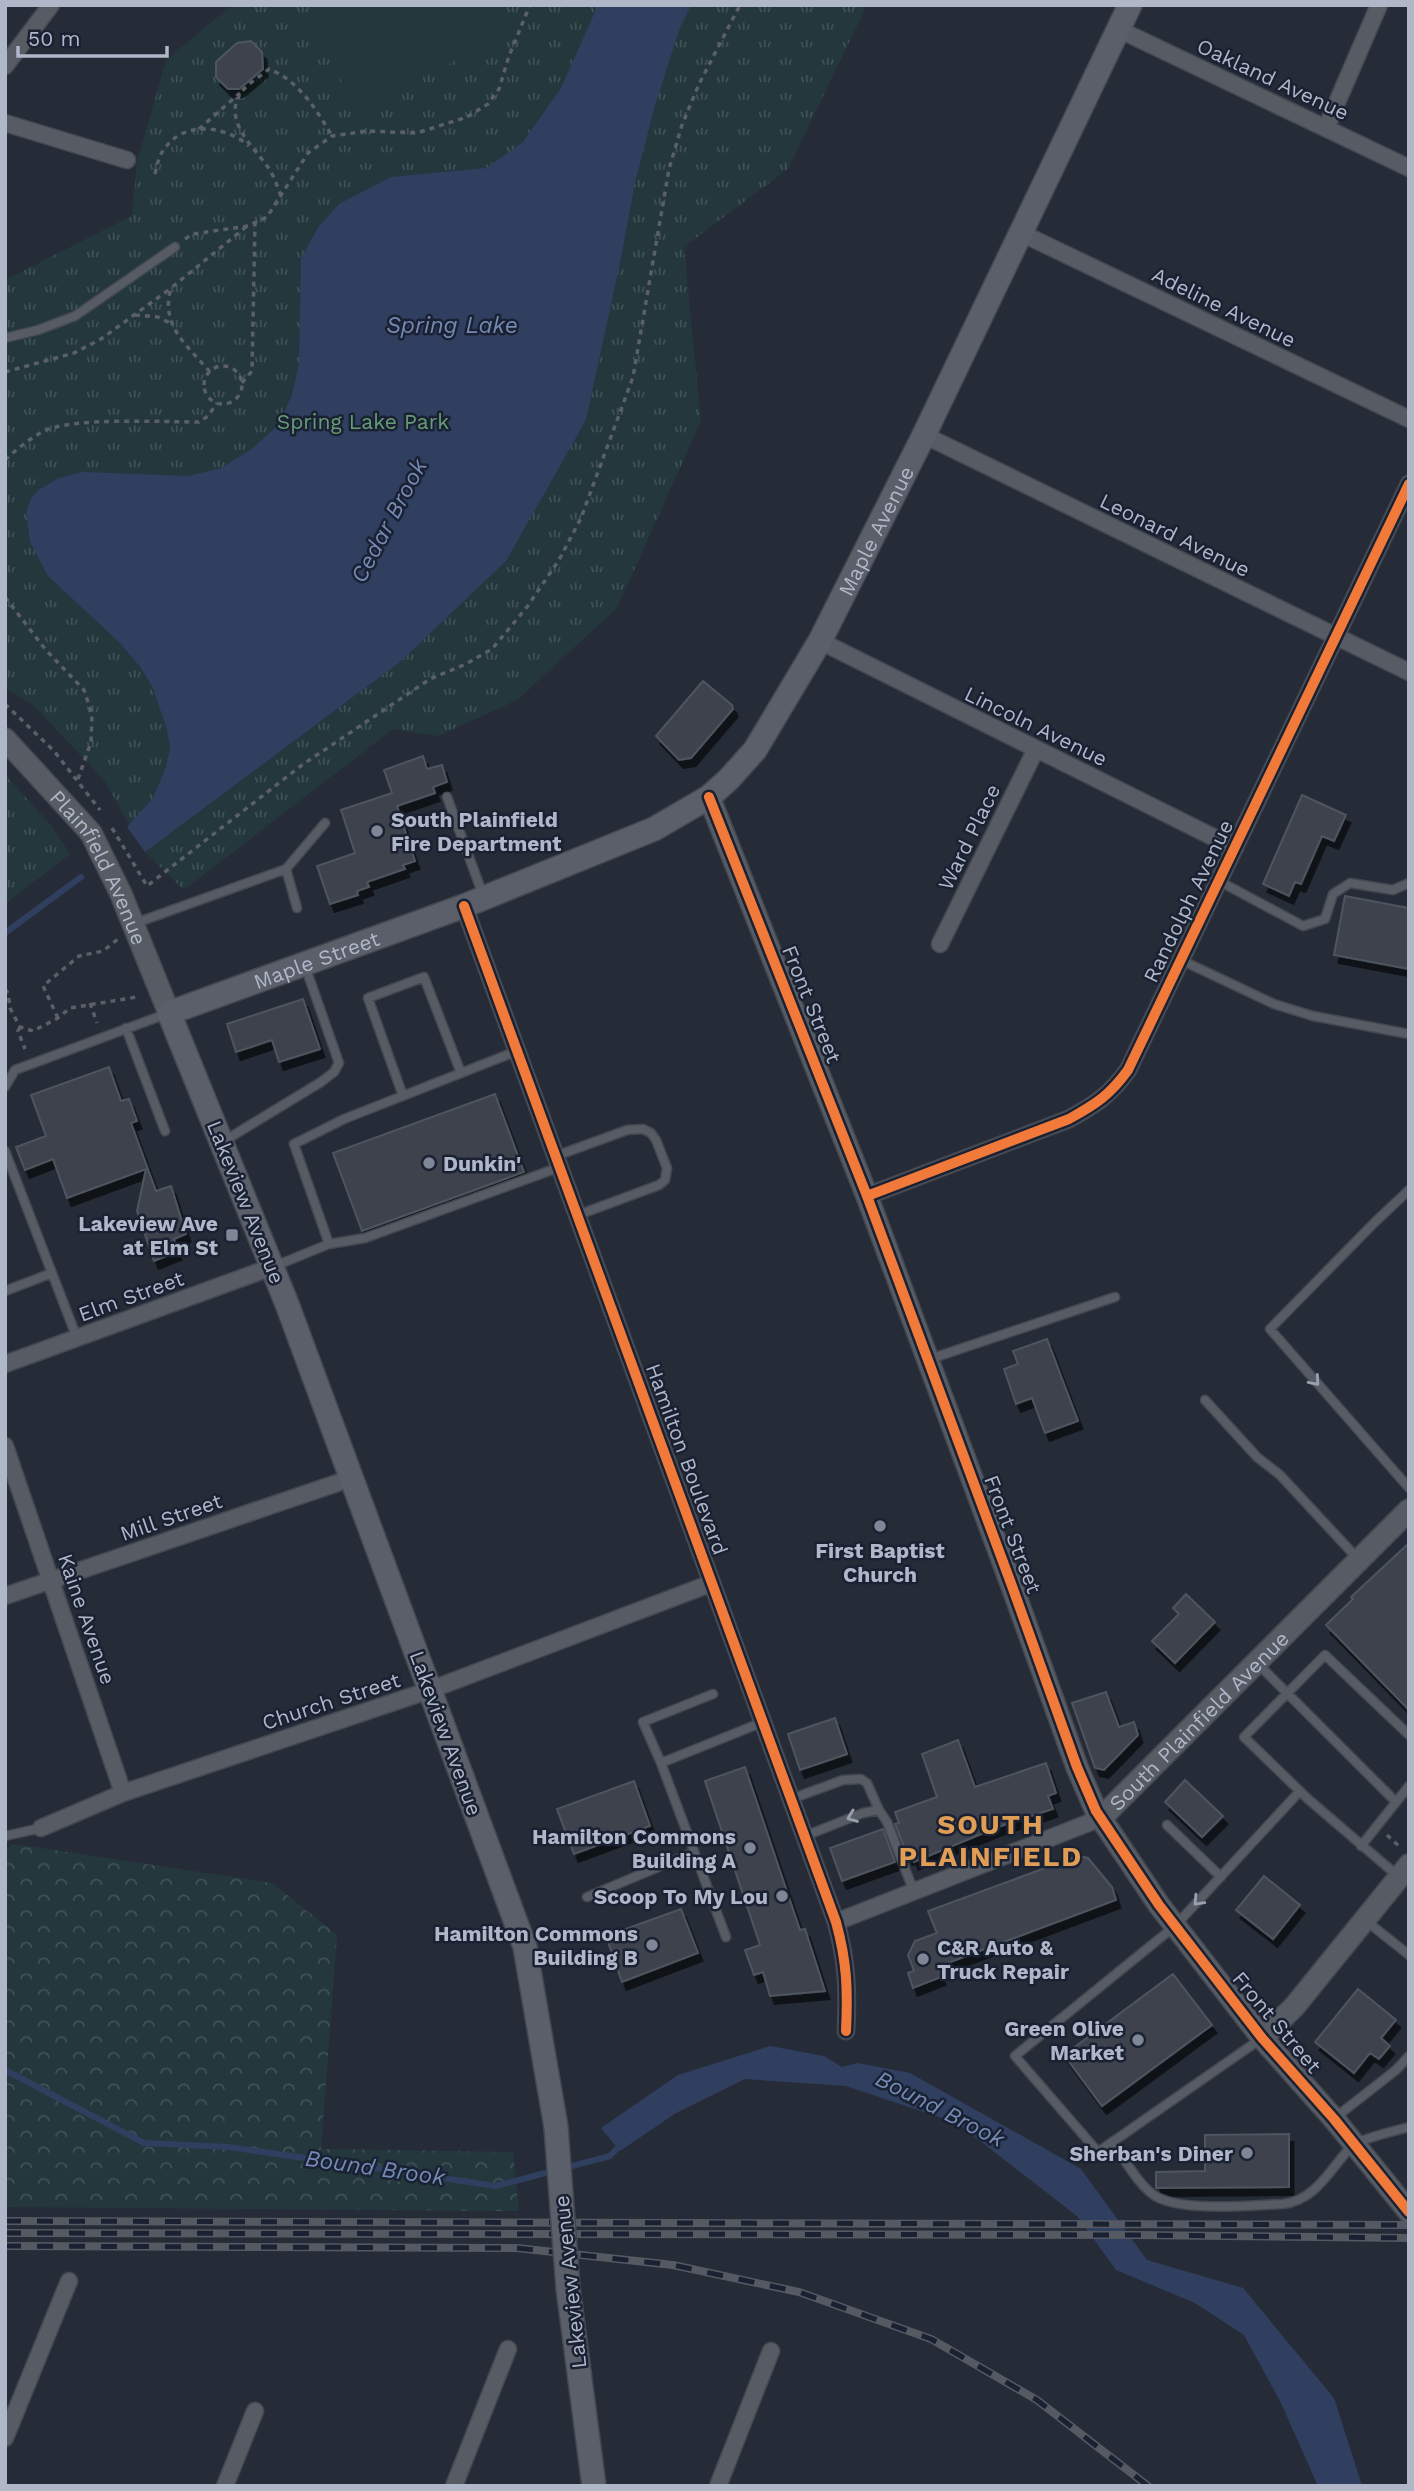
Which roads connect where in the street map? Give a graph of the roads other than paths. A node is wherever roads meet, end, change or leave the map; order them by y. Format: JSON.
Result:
{"nodes":[{"id":1,"x":51,"y":5,"type":"edge"},
{"id":2,"x":1130,"y":5,"type":"edge"},
{"id":3,"x":1379,"y":5,"type":"edge"},
{"id":4,"x":1118,"y":29,"type":"junction"},
{"id":5,"x":5,"y":66,"type":"edge"},
{"id":6,"x":5,"y":123,"type":"edge"},
{"id":7,"x":1326,"y":128,"type":"junction"},
{"id":8,"x":127,"y":160,"type":"dead end"},
{"id":9,"x":1409,"y":167,"type":"edge"},
{"id":10,"x":1021,"y":233,"type":"junction"},
{"id":11,"x":175,"y":247,"type":"road end"},
{"id":12,"x":5,"y":338,"type":"edge"},
{"id":13,"x":1409,"y":419,"type":"edge"},
{"id":14,"x":924,"y":435,"type":"junction"},
{"id":15,"x":1409,"y":484,"type":"edge"},
{"id":16,"x":1335,"y":638,"type":"junction"},
{"id":17,"x":820,"y":641,"type":"junction"},
{"id":18,"x":1409,"y":672,"type":"edge"},
{"id":19,"x":5,"y":739,"type":"edge"},
{"id":20,"x":1036,"y":749,"type":"junction"},
{"id":21,"x":447,"y":797,"type":"dead end"},
{"id":22,"x":709,"y":797,"type":"junction"},
{"id":23,"x":325,"y":822,"type":"dead end"},
{"id":24,"x":1235,"y":848,"type":"junction"},
{"id":25,"x":286,"y":869,"type":"junction"},
{"id":26,"x":1219,"y":881,"type":"junction"},
{"id":27,"x":1409,"y":883,"type":"edge"},
{"id":28,"x":474,"y":902,"type":"junction"},
{"id":29,"x":297,"y":908,"type":"dead end"},
{"id":30,"x":126,"y":932,"type":"junction"},
{"id":31,"x":940,"y":944,"type":"dead end"},
{"id":32,"x":1181,"y":960,"type":"junction"},
{"id":33,"x":304,"y":964,"type":"junction"},
{"id":34,"x":169,"y":1013,"type":"junction"},
{"id":35,"x":127,"y":1028,"type":"junction"},
{"id":36,"x":1409,"y":1034,"type":"edge"},
{"id":37,"x":517,"y":1051,"type":"junction"},
{"id":38,"x":461,"y":1073,"type":"junction"},
{"id":39,"x":5,"y":1087,"type":"edge"},
{"id":40,"x":402,"y":1096,"type":"junction"},
{"id":41,"x":165,"y":1130,"type":"dead end"},
{"id":42,"x":222,"y":1142,"type":"junction"},
{"id":43,"x":5,"y":1151,"type":"edge"},
{"id":44,"x":7,"y":1161,"type":"edge"},
{"id":45,"x":558,"y":1162,"type":"junction"},
{"id":46,"x":1409,"y":1190,"type":"edge"},
{"id":47,"x":867,"y":1196,"type":"junction"},
{"id":48,"x":578,"y":1215,"type":"junction"},
{"id":49,"x":329,"y":1244,"type":"junction"},
{"id":50,"x":272,"y":1267,"type":"junction"},
{"id":51,"x":52,"y":1273,"type":"junction"},
{"id":52,"x":5,"y":1291,"type":"edge"},
{"id":53,"x":1115,"y":1297,"type":"dead end"},
{"id":54,"x":77,"y":1338,"type":"junction"},
{"id":55,"x":927,"y":1360,"type":"junction"},
{"id":56,"x":5,"y":1364,"type":"edge"},
{"id":57,"x":1205,"y":1400,"type":"dead end"},
{"id":58,"x":8,"y":1453,"type":"edge"},
{"id":59,"x":352,"y":1478,"type":"junction"},
{"id":60,"x":1409,"y":1488,"type":"edge"},
{"id":61,"x":1409,"y":1510,"type":"edge"},
{"id":62,"x":1359,"y":1560,"type":"junction"},
{"id":63,"x":52,"y":1580,"type":"junction"},
{"id":64,"x":712,"y":1583,"type":"junction"},
{"id":65,"x":5,"y":1596,"type":"edge"},
{"id":66,"x":1256,"y":1662,"type":"junction"},
{"id":67,"x":430,"y":1690,"type":"junction"},
{"id":68,"x":1288,"y":1693,"type":"junction"},
{"id":69,"x":713,"y":1694,"type":"dead end"},
{"id":70,"x":763,"y":1722,"type":"junction"},
{"id":71,"x":1409,"y":1735,"type":"edge"},
{"id":72,"x":661,"y":1763,"type":"junction"},
{"id":73,"x":1409,"y":1786,"type":"edge"},
{"id":74,"x":1300,"y":1791,"type":"junction"},
{"id":75,"x":123,"y":1793,"type":"junction"},
{"id":76,"x":791,"y":1799,"type":"junction"},
{"id":77,"x":1396,"y":1802,"type":"junction"},
{"id":78,"x":879,"y":1810,"type":"junction"},
{"id":79,"x":1101,"y":1818,"type":"junction"},
{"id":80,"x":1167,"y":1825,"type":"dead end"},
{"id":81,"x":41,"y":1828,"type":"joint"},
{"id":82,"x":5,"y":1836,"type":"edge"},
{"id":83,"x":805,"y":1836,"type":"junction"},
{"id":84,"x":1361,"y":1846,"type":"junction"},
{"id":85,"x":694,"y":1852,"type":"junction"},
{"id":86,"x":1403,"y":1863,"type":"edge"},
{"id":87,"x":1221,"y":1877,"type":"junction"},
{"id":88,"x":914,"y":1892,"type":"junction"},
{"id":89,"x":587,"y":1897,"type":"dead end"},
{"id":90,"x":1365,"y":1919,"type":"junction"},
{"id":91,"x":836,"y":1922,"type":"junction"},
{"id":92,"x":1175,"y":1926,"type":"junction"},
{"id":93,"x":726,"y":1937,"type":"dead end"},
{"id":94,"x":1409,"y":1955,"type":"edge"},
{"id":95,"x":846,"y":2031,"type":"dead end"},
{"id":96,"x":1262,"y":2038,"type":"junction"},
{"id":97,"x":1409,"y":2056,"type":"edge"},
{"id":98,"x":1334,"y":2119,"type":"junction"},
{"id":99,"x":1409,"y":2127,"type":"edge"},
{"id":100,"x":1112,"y":2142,"type":"junction"},
{"id":101,"x":1354,"y":2144,"type":"junction"},
{"id":102,"x":1409,"y":2211,"type":"edge"},
{"id":103,"x":69,"y":2281,"type":"dead end"},
{"id":104,"x":508,"y":2349,"type":"dead end"},
{"id":105,"x":771,"y":2351,"type":"dead end"},
{"id":106,"x":255,"y":2412,"type":"dead end"},
{"id":107,"x":5,"y":2438,"type":"edge"},
{"id":108,"x":225,"y":2486,"type":"edge"},
{"id":109,"x":454,"y":2486,"type":"edge"},
{"id":110,"x":594,"y":2486,"type":"edge"},
{"id":111,"x":718,"y":2486,"type":"edge"}],
"edges":[{"from":1,"to":5,"type":"street"},
{"from":2,"to":4,"type":"main road","name":"Maple Avenue"},
{"from":3,"to":7,"type":"street"},
{"from":4,"to":7,"type":"street","name":"Oakland Avenue"},
{"from":4,"to":10,"type":"main road","name":"Maple Avenue"},
{"from":6,"to":8,"type":"street"},
{"from":7,"to":9,"type":"street","name":"Oakland Avenue"},
{"from":10,"to":13,"type":"street","name":"Adeline Avenue"},
{"from":10,"to":14,"type":"main road","name":"Maple Avenue"},
{"from":11,"to":12,"type":"lane"},
{"from":14,"to":16,"type":"street","name":"Leonard Avenue"},
{"from":14,"to":17,"type":"main road","name":"Maple Avenue"},
{"from":15,"to":16,"type":"street","name":"Randolph Avenue"},
{"from":16,"to":18,"type":"street","name":"Leonard Avenue"},
{"from":16,"to":24,"type":"street","name":"Randolph Avenue"},
{"from":17,"to":20,"type":"street","name":"Lincoln Avenue"},
{"from":17,"to":22,"type":"main road","name":"Maple Avenue"},
{"from":19,"to":30,"type":"street","name":"Plainfield Avenue"},
{"from":20,"to":24,"type":"street","name":"Lincoln Avenue"},
{"from":20,"to":31,"type":"street","name":"Ward Place"},
{"from":21,"to":28,"type":"lane"},
{"from":22,"to":28,"type":"main road","name":"Maple Avenue"},
{"from":22,"to":47,"type":"street","name":"Front Street"},
{"from":23,"to":25,"type":"lane"},
{"from":24,"to":26,"type":"street","name":"Randolph Avenue"},
{"from":25,"to":29,"type":"lane"},
{"from":25,"to":30,"type":"lane"},
{"from":26,"to":27,"type":"lane"},
{"from":26,"to":32,"type":"street","name":"Randolph Avenue"},
{"from":28,"to":33,"type":"main road","name":"Maple Street"},
{"from":28,"to":37,"type":"street","name":"Hamilton Boulevard"},
{"from":30,"to":34,"type":"street","name":"Plainfield Avenue"},
{"from":32,"to":36,"type":"lane"},
{"from":32,"to":47,"type":"street","name":"Randolph Avenue"},
{"from":33,"to":34,"type":"main road","name":"Maple Street"},
{"from":33,"to":42,"type":"lane"},
{"from":34,"to":35,"type":"lane"},
{"from":34,"to":42,"type":"main road","name":"Lakeview Avenue"},
{"from":35,"to":39,"type":"lane"},
{"from":35,"to":41,"type":"lane"},
{"from":37,"to":38,"type":"lane"},
{"from":37,"to":45,"type":"street","name":"Hamilton Boulevard"},
{"from":38,"to":40,"type":"lane"},
{"from":38,"to":40,"type":"lane"},
{"from":40,"to":49,"type":"lane"},
{"from":42,"to":50,"type":"main road","name":"Lakeview Avenue"},
{"from":43,"to":44,"type":"lane"},
{"from":44,"to":51,"type":"lane"},
{"from":45,"to":48,"type":"street","name":"Hamilton Boulevard"},
{"from":45,"to":48,"type":"lane"},
{"from":45,"to":49,"type":"lane"},
{"from":46,"to":60,"type":"lane","one_way":true},
{"from":47,"to":55,"type":"street","name":"Front Street"},
{"from":48,"to":64,"type":"street","name":"Hamilton Boulevard"},
{"from":49,"to":50,"type":"lane"},
{"from":50,"to":54,"type":"street","name":"Elm Street"},
{"from":50,"to":59,"type":"main road","name":"Lakeview Avenue"},
{"from":51,"to":52,"type":"lane"},
{"from":51,"to":54,"type":"lane"},
{"from":53,"to":55,"type":"lane"},
{"from":54,"to":56,"type":"street","name":"Elm Street"},
{"from":55,"to":79,"type":"street","name":"Front Street"},
{"from":57,"to":62,"type":"lane"},
{"from":58,"to":63,"type":"street","name":"Kaine Avenue"},
{"from":59,"to":63,"type":"street","name":"Mill Street"},
{"from":59,"to":67,"type":"main road","name":"Lakeview Avenue"},
{"from":61,"to":62,"type":"street","name":"South Plainfield Avenue"},
{"from":62,"to":66,"type":"street","name":"South Plainfield Avenue"},
{"from":63,"to":65,"type":"street","name":"Mill Street"},
{"from":63,"to":75,"type":"street","name":"Kaine Avenue"},
{"from":64,"to":67,"type":"street","name":"Church Street"},
{"from":64,"to":70,"type":"street","name":"Hamilton Boulevard"},
{"from":66,"to":68,"type":"lane"},
{"from":66,"to":79,"type":"street","name":"South Plainfield Avenue"},
{"from":67,"to":75,"type":"street","name":"Church Street"},
{"from":67,"to":110,"type":"main road","name":"Lakeview Avenue","bridge":true},
{"from":68,"to":71,"type":"lane"},
{"from":68,"to":74,"type":"lane"},
{"from":68,"to":77,"type":"lane"},
{"from":69,"to":72,"type":"lane"},
{"from":70,"to":72,"type":"lane"},
{"from":70,"to":76,"type":"street","name":"Hamilton Boulevard"},
{"from":72,"to":85,"type":"lane"},
{"from":73,"to":77,"type":"lane"},
{"from":74,"to":84,"type":"lane"},
{"from":74,"to":87,"type":"lane"},
{"from":75,"to":81,"type":"street","name":"Church Street"},
{"from":76,"to":78,"type":"lane"},
{"from":76,"to":83,"type":"street","name":"Hamilton Boulevard"},
{"from":77,"to":84,"type":"lane"},
{"from":78,"to":83,"type":"lane","one_way":true},
{"from":78,"to":88,"type":"lane"},
{"from":79,"to":88,"type":"street","name":"South Plainfield Avenue"},
{"from":79,"to":92,"type":"street","name":"Front Street"},
{"from":80,"to":87,"type":"lane"},
{"from":81,"to":82,"type":"lane"},
{"from":83,"to":91,"type":"street","name":"Hamilton Boulevard"},
{"from":84,"to":86,"type":"lane"},
{"from":85,"to":89,"type":"lane"},
{"from":85,"to":93,"type":"lane"},
{"from":86,"to":90,"type":"street"},
{"from":87,"to":92,"type":"lane","one_way":true},
{"from":88,"to":91,"type":"street","name":"South Plainfield Avenue"},
{"from":90,"to":94,"type":"lane"},
{"from":90,"to":96,"type":"street"},
{"from":91,"to":95,"type":"street","name":"Hamilton Boulevard"},
{"from":92,"to":96,"type":"street","name":"Front Street"},
{"from":92,"to":100,"type":"lane"},
{"from":96,"to":98,"type":"street","name":"Front Street"},
{"from":96,"to":100,"type":"lane"},
{"from":97,"to":98,"type":"lane"},
{"from":98,"to":101,"type":"street","name":"Front Street"},
{"from":99,"to":101,"type":"lane"},
{"from":100,"to":101,"type":"lane"},
{"from":101,"to":102,"type":"street","name":"Front Street"},
{"from":103,"to":107,"type":"street"},
{"from":104,"to":109,"type":"street"},
{"from":105,"to":111,"type":"street"},
{"from":106,"to":108,"type":"street"}]}
